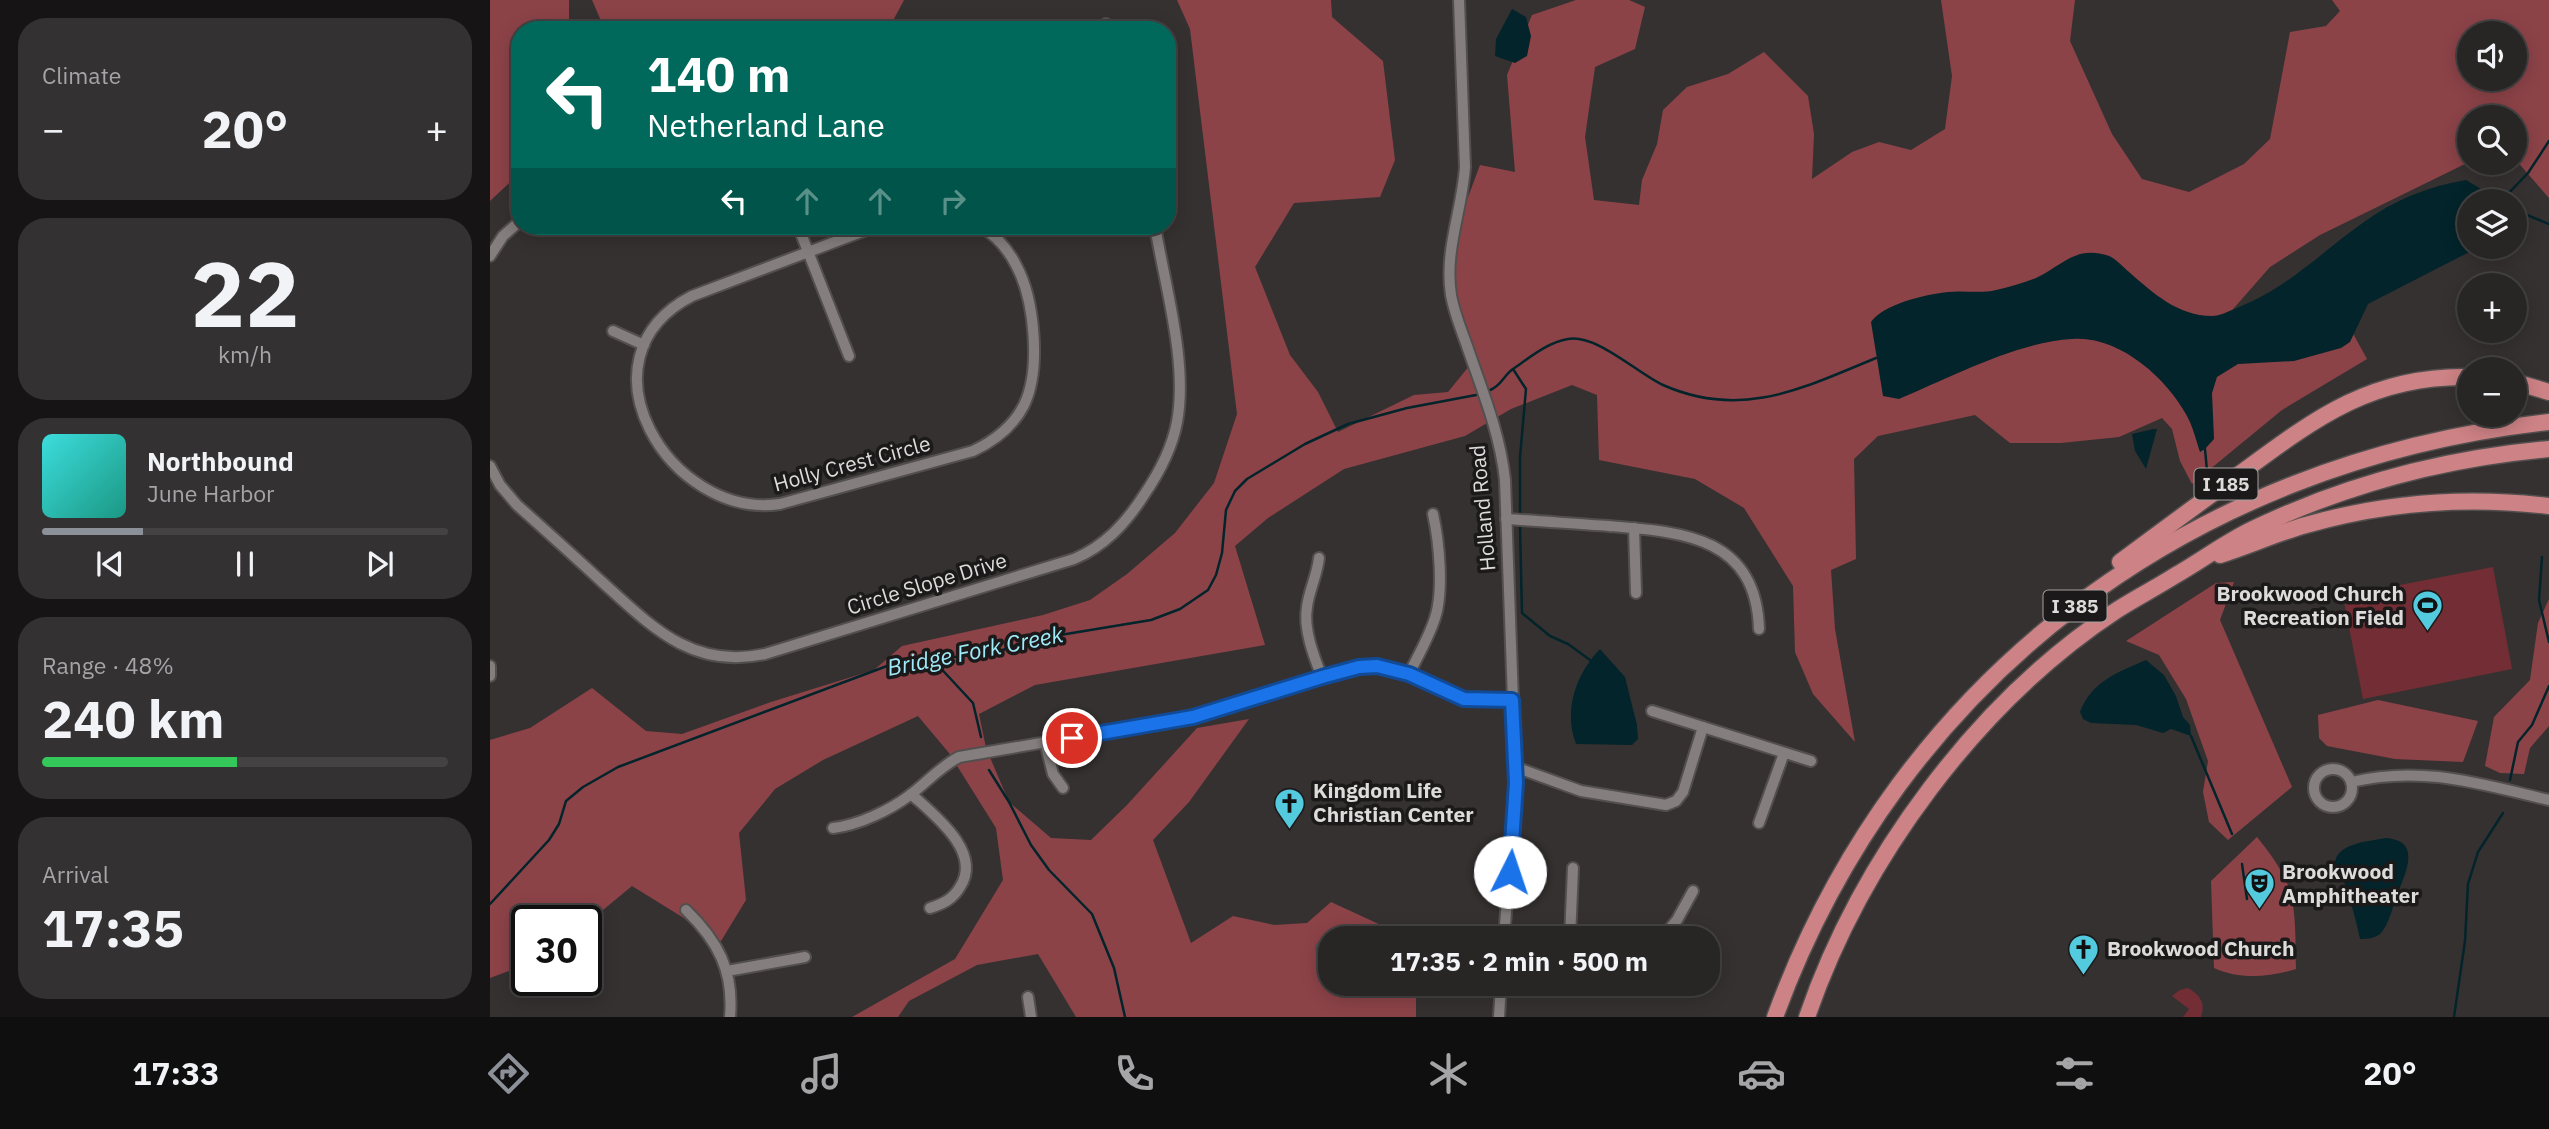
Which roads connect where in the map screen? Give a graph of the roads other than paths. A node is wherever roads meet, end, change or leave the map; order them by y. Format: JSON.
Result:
{"nodes":[{"id":1,"x":1459,"y":0,"type":"edge"},
{"id":2,"x":511,"y":229,"type":"edge"},
{"id":3,"x":802,"y":235,"type":"edge"},
{"id":4,"x":853,"y":235,"type":"edge"},
{"id":5,"x":991,"y":235,"type":"edge"},
{"id":6,"x":1158,"y":235,"type":"edge"},
{"id":7,"x":808,"y":252,"type":"junction"},
{"id":8,"x":490,"y":256,"type":"edge"},
{"id":9,"x":613,"y":331,"type":"dead end"},
{"id":10,"x":644,"y":345,"type":"junction"},
{"id":11,"x":849,"y":356,"type":"dead end"},
{"id":12,"x":2457,"y":378,"type":"edge"},
{"id":13,"x":2527,"y":386,"type":"edge"},
{"id":14,"x":2549,"y":393,"type":"edge"},
{"id":15,"x":2549,"y":422,"type":"edge"},
{"id":16,"x":2549,"y":449,"type":"edge"},
{"id":17,"x":490,"y":467,"type":"edge"},
{"id":18,"x":2549,"y":506,"type":"edge"},
{"id":19,"x":1433,"y":514,"type":"dead end"},
{"id":20,"x":1506,"y":519,"type":"junction"},
{"id":21,"x":1634,"y":528,"type":"junction"},
{"id":22,"x":1319,"y":558,"type":"dead end"},
{"id":23,"x":2195,"y":564,"type":"junction"},
{"id":24,"x":1636,"y":593,"type":"dead end"},
{"id":25,"x":1759,"y":629,"type":"dead end"},
{"id":26,"x":2017,"y":655,"type":"junction"},
{"id":27,"x":490,"y":666,"type":"edge"},
{"id":28,"x":1409,"y":674,"type":"junction"},
{"id":29,"x":490,"y":676,"type":"edge"},
{"id":30,"x":1322,"y":677,"type":"junction"},
{"id":31,"x":1512,"y":700,"type":"junction"},
{"id":32,"x":1652,"y":711,"type":"dead end"},
{"id":33,"x":1703,"y":727,"type":"junction"},
{"id":34,"x":1045,"y":742,"type":"junction"},
{"id":35,"x":1784,"y":753,"type":"junction"},
{"id":36,"x":1811,"y":761,"type":"dead end"},
{"id":37,"x":1515,"y":767,"type":"junction"},
{"id":38,"x":2351,"y":782,"type":"dead end"},
{"id":39,"x":1063,"y":788,"type":"dead end"},
{"id":40,"x":911,"y":794,"type":"junction"},
{"id":41,"x":2549,"y":800,"type":"edge"},
{"id":42,"x":1759,"y":824,"type":"dead end"},
{"id":43,"x":833,"y":828,"type":"dead end"},
{"id":44,"x":1573,"y":868,"type":"dead end"},
{"id":45,"x":1693,"y":891,"type":"dead end"},
{"id":46,"x":930,"y":908,"type":"dead end"},
{"id":47,"x":686,"y":910,"type":"dead end"},
{"id":48,"x":1505,"y":926,"type":"edge"},
{"id":49,"x":1571,"y":926,"type":"edge"},
{"id":50,"x":1672,"y":926,"type":"edge"},
{"id":51,"x":805,"y":957,"type":"dead end"},
{"id":52,"x":727,"y":971,"type":"junction"},
{"id":53,"x":1500,"y":996,"type":"edge"},
{"id":54,"x":1028,"y":997,"type":"dead end"},
{"id":55,"x":730,"y":1017,"type":"edge"},
{"id":56,"x":1031,"y":1017,"type":"edge"},
{"id":57,"x":1499,"y":1017,"type":"edge"},
{"id":58,"x":1775,"y":1017,"type":"edge"},
{"id":59,"x":1807,"y":1017,"type":"edge"}],
"edges":[{"from":1,"to":20,"type":"street","name":"Holland Road"},
{"from":2,"to":8,"type":"street"},
{"from":3,"to":7,"type":"street"},
{"from":4,"to":7,"type":"street","name":"Holly Crest Circle"},
{"from":5,"to":10,"type":"street","name":"Holly Crest Circle"},
{"from":6,"to":17,"type":"street","name":"Circle Slope Drive"},
{"from":7,"to":10,"type":"street","name":"Holly Crest Circle"},
{"from":7,"to":11,"type":"street"},
{"from":9,"to":10,"type":"street"},
{"from":12,"to":26,"type":"highway","number":"I 185"},
{"from":13,"to":14,"type":"highway"},
{"from":15,"to":26,"type":"highway","number":"I 385"},
{"from":16,"to":23,"type":"highway","number":"I 385"},
{"from":18,"to":23,"type":"highway"},
{"from":19,"to":28,"type":"street"},
{"from":20,"to":21,"type":"street"},
{"from":20,"to":31,"type":"street","name":"Holland Road"},
{"from":21,"to":24,"type":"street"},
{"from":21,"to":25,"type":"street"},
{"from":22,"to":30,"type":"street"},
{"from":23,"to":59,"type":"highway","number":"I 385"},
{"from":26,"to":58,"type":"highway","number":"I 385"},
{"from":27,"to":29,"type":"street"},
{"from":28,"to":30,"type":"street"},
{"from":28,"to":31,"type":"street"},
{"from":30,"to":34,"type":"street"},
{"from":31,"to":37,"type":"street","name":"Holland Road"},
{"from":32,"to":33,"type":"street"},
{"from":33,"to":35,"type":"street"},
{"from":33,"to":37,"type":"street"},
{"from":34,"to":39,"type":"street"},
{"from":34,"to":40,"type":"street"},
{"from":35,"to":36,"type":"street"},
{"from":35,"to":42,"type":"street"},
{"from":37,"to":48,"type":"street","name":"Holland Road"},
{"from":38,"to":41,"type":"street"},
{"from":40,"to":43,"type":"street"},
{"from":40,"to":46,"type":"street"},
{"from":44,"to":49,"type":"street"},
{"from":45,"to":50,"type":"street"},
{"from":47,"to":52,"type":"street"},
{"from":51,"to":52,"type":"street"},
{"from":52,"to":55,"type":"street"},
{"from":53,"to":57,"type":"street"},
{"from":54,"to":56,"type":"street"}]}
